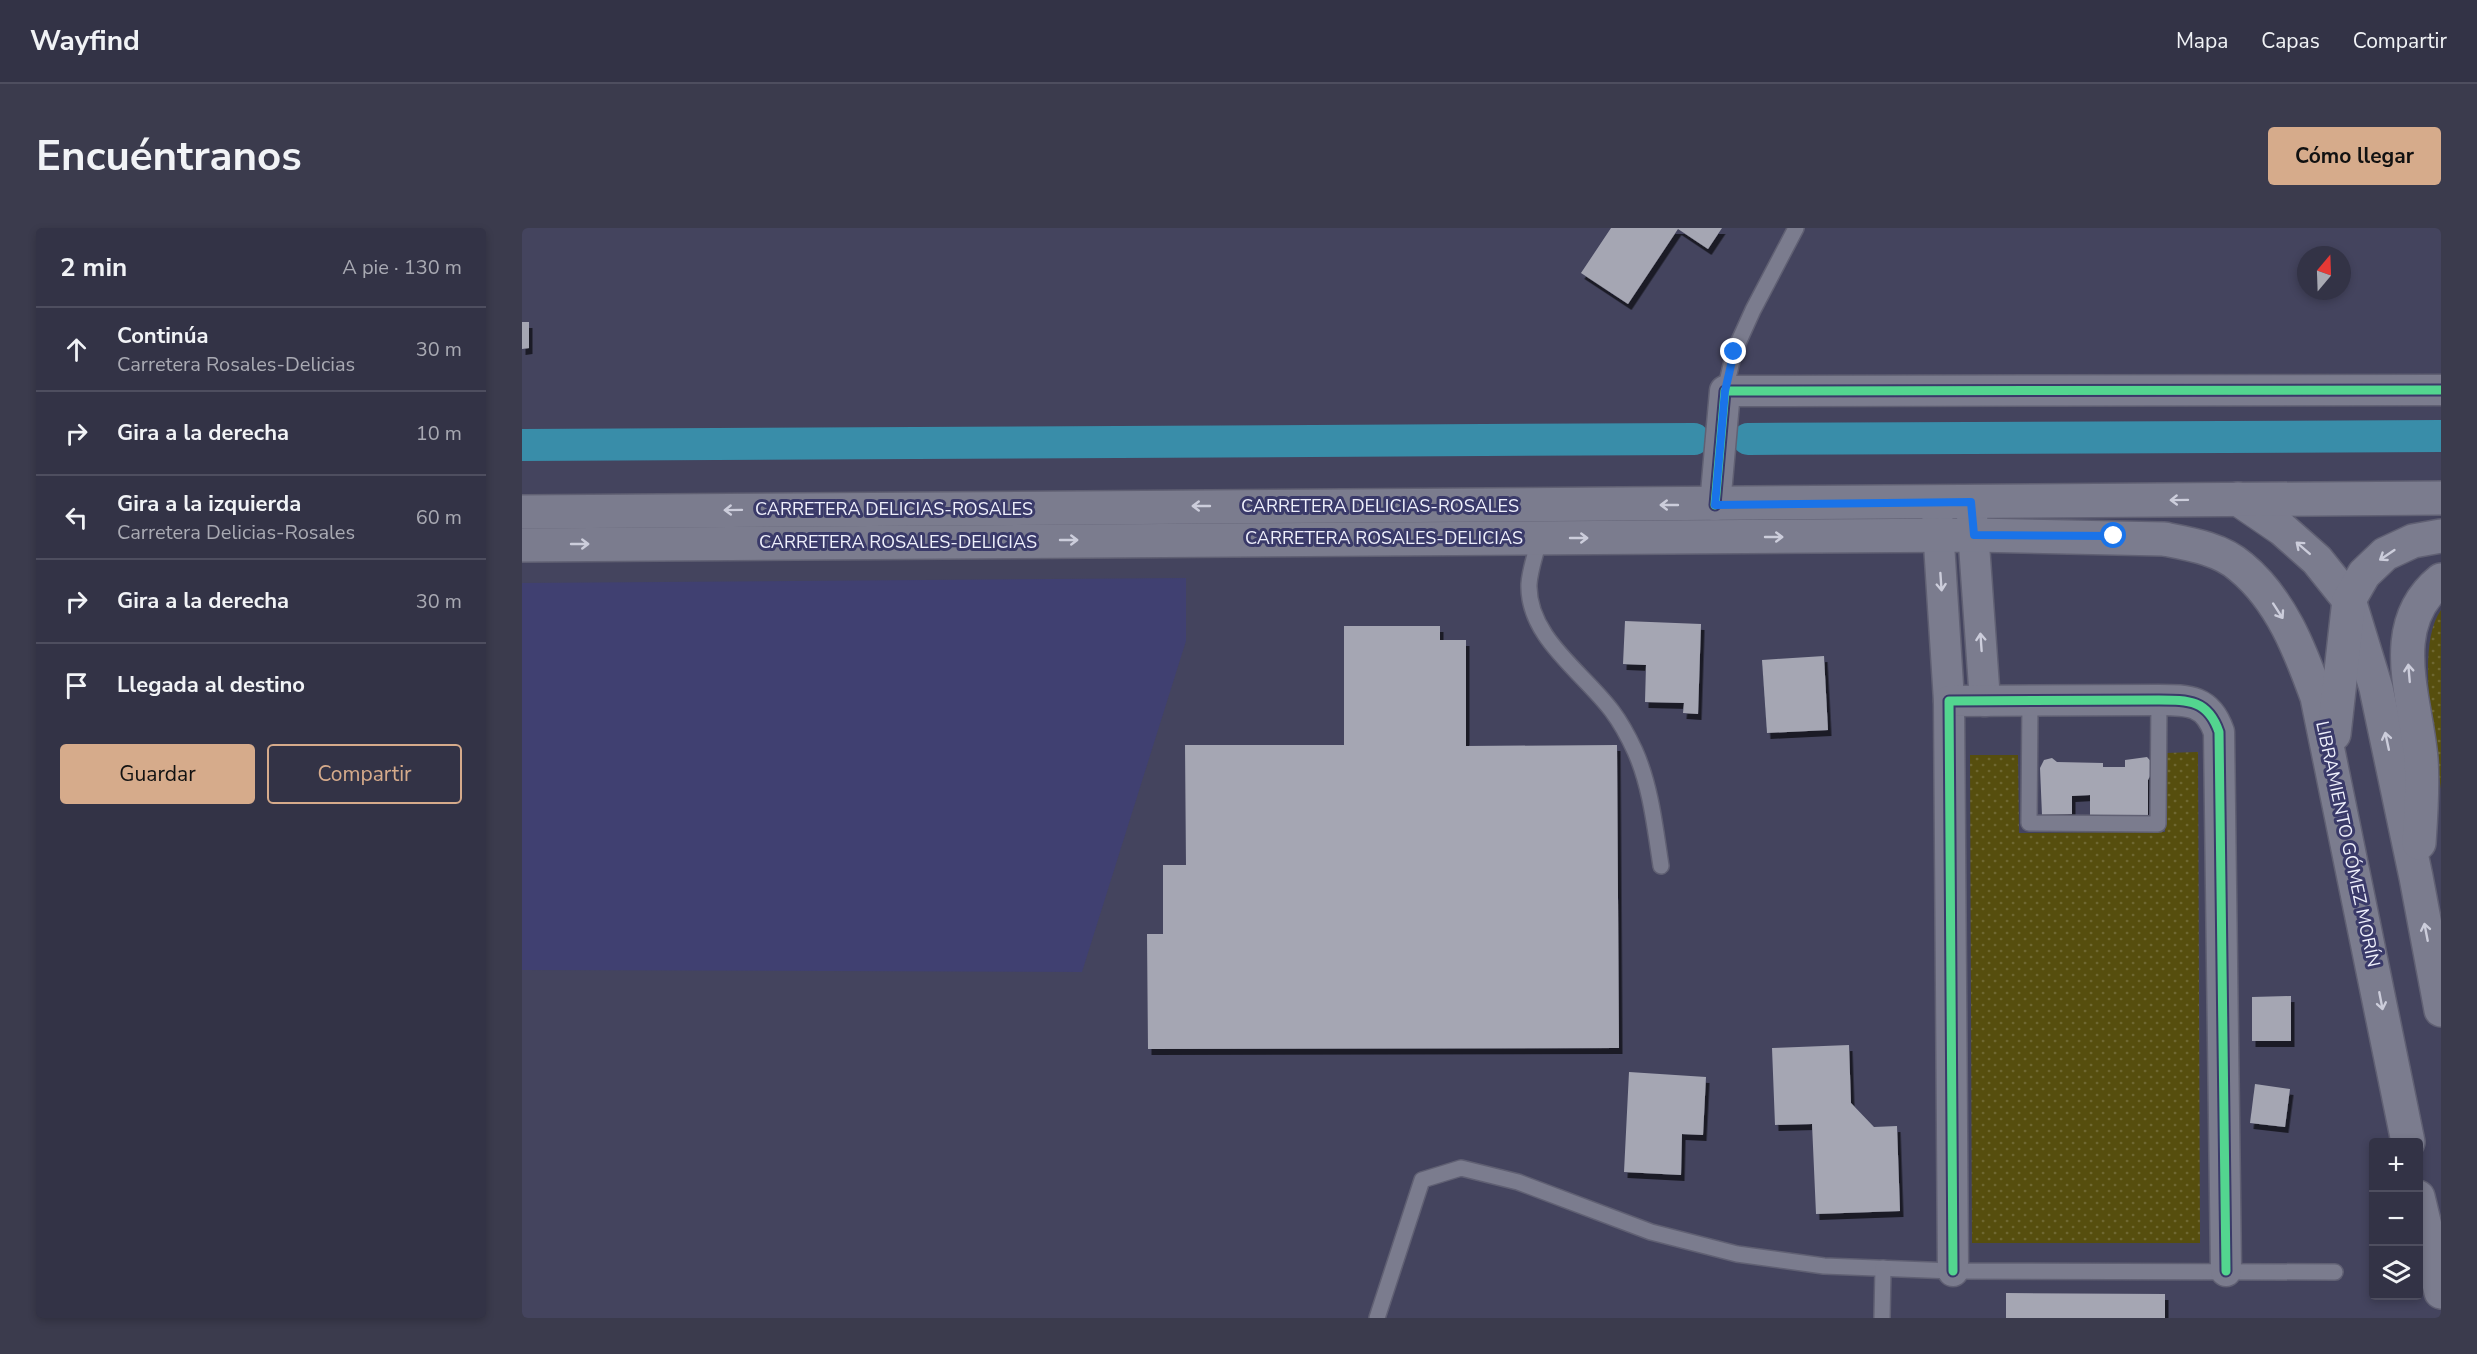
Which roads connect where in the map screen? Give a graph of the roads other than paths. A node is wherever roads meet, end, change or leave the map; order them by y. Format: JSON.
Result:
{"nodes":[{"id":1,"x":1796,"y":228,"type":"edge"},
{"id":2,"x":2441,"y":390,"type":"edge"},
{"id":3,"x":1725,"y":391,"type":"junction"},
{"id":4,"x":2441,"y":498,"type":"edge"},
{"id":5,"x":2238,"y":499,"type":"junction"},
{"id":6,"x":1971,"y":502,"type":"junction"},
{"id":7,"x":1936,"y":503,"type":"junction"},
{"id":8,"x":1544,"y":505,"type":"junction"},
{"id":9,"x":1715,"y":505,"type":"junction"},
{"id":10,"x":522,"y":512,"type":"edge"},
{"id":11,"x":1974,"y":535,"type":"junction"},
{"id":12,"x":1938,"y":536,"type":"junction"},
{"id":13,"x":2441,"y":536,"type":"edge"},
{"id":14,"x":1539,"y":538,"type":"junction"},
{"id":15,"x":522,"y":545,"type":"edge"},
{"id":16,"x":2241,"y":566,"type":"joint"},
{"id":17,"x":2441,"y":580,"type":"edge"},
{"id":18,"x":2349,"y":600,"type":"junction"},
{"id":19,"x":2159,"y":700,"type":"junction"},
{"id":20,"x":1949,"y":701,"type":"junction"},
{"id":21,"x":1985,"y":701,"type":"junction"},
{"id":22,"x":2030,"y":701,"type":"junction"},
{"id":23,"x":2331,"y":761,"type":"junction"},
{"id":24,"x":1661,"y":866,"type":"dead end"},
{"id":25,"x":2416,"y":877,"type":"junction"},
{"id":26,"x":2441,"y":1010,"type":"edge"},
{"id":27,"x":2407,"y":1138,"type":"edge"},
{"id":28,"x":2423,"y":1217,"type":"edge"},
{"id":29,"x":1883,"y":1268,"type":"junction"},
{"id":30,"x":1953,"y":1271,"type":"junction"},
{"id":31,"x":2226,"y":1271,"type":"junction"},
{"id":32,"x":2335,"y":1272,"type":"dead end"},
{"id":33,"x":2441,"y":1292,"type":"edge"},
{"id":34,"x":1377,"y":1318,"type":"edge"},
{"id":35,"x":1882,"y":1318,"type":"edge"}],
"edges":[{"from":1,"to":3,"type":"lane"},
{"from":2,"to":3,"type":"street"},
{"from":3,"to":9,"type":"street"},
{"from":4,"to":5,"type":"main road","name":"CARRETERA DELICIAS-ROSALES"},
{"from":5,"to":6,"type":"main road","name":"CARRETERA DELICIAS-ROSALES","one_way":true},
{"from":18,"to":5,"type":"main road","one_way":true},
{"from":6,"to":7,"type":"main road","name":"CARRETERA DELICIAS-ROSALES"},
{"from":6,"to":11,"type":"street"},
{"from":7,"to":9,"type":"main road","name":"CARRETERA DELICIAS-ROSALES"},
{"from":7,"to":12,"type":"street"},
{"from":9,"to":8,"type":"main road","name":"CARRETERA DELICIAS-ROSALES","one_way":true},
{"from":8,"to":10,"type":"main road","name":"CARRETERA DELICIAS-ROSALES","one_way":true},
{"from":8,"to":14,"type":"lane"},
{"from":11,"to":12,"type":"main road","name":"CARRETERA ROSALES-DELICIAS"},
{"from":11,"to":16,"type":"main road","name":"CARRETERA ROSALES-DELICIAS"},
{"from":21,"to":11,"type":"street","one_way":true},
{"from":14,"to":12,"type":"main road","name":"CARRETERA ROSALES-DELICIAS","one_way":true},
{"from":12,"to":20,"type":"street","one_way":true},
{"from":13,"to":18,"type":"main road","one_way":true},
{"from":15,"to":14,"type":"main road","name":"CARRETERA ROSALES-DELICIAS","one_way":true},
{"from":14,"to":24,"type":"lane"},
{"from":16,"to":23,"type":"main road","name":"LIBRAMIENTO GÓMEZ MORÍN","one_way":true},
{"from":25,"to":17,"type":"main road","one_way":true},
{"from":18,"to":23,"type":"main road"},
{"from":25,"to":18,"type":"main road","one_way":true},
{"from":19,"to":22,"type":"street"},
{"from":19,"to":22,"type":"lane"},
{"from":19,"to":31,"type":"street"},
{"from":20,"to":21,"type":"street"},
{"from":20,"to":30,"type":"street"},
{"from":21,"to":22,"type":"street"},
{"from":23,"to":27,"type":"main road","name":"LIBRAMIENTO GÓMEZ MORÍN","one_way":true},
{"from":26,"to":25,"type":"main road","one_way":true},
{"from":28,"to":33,"type":"main road"},
{"from":29,"to":30,"type":"lane"},
{"from":29,"to":34,"type":"lane"},
{"from":29,"to":35,"type":"lane"},
{"from":30,"to":31,"type":"lane"},
{"from":31,"to":32,"type":"lane"}]}
